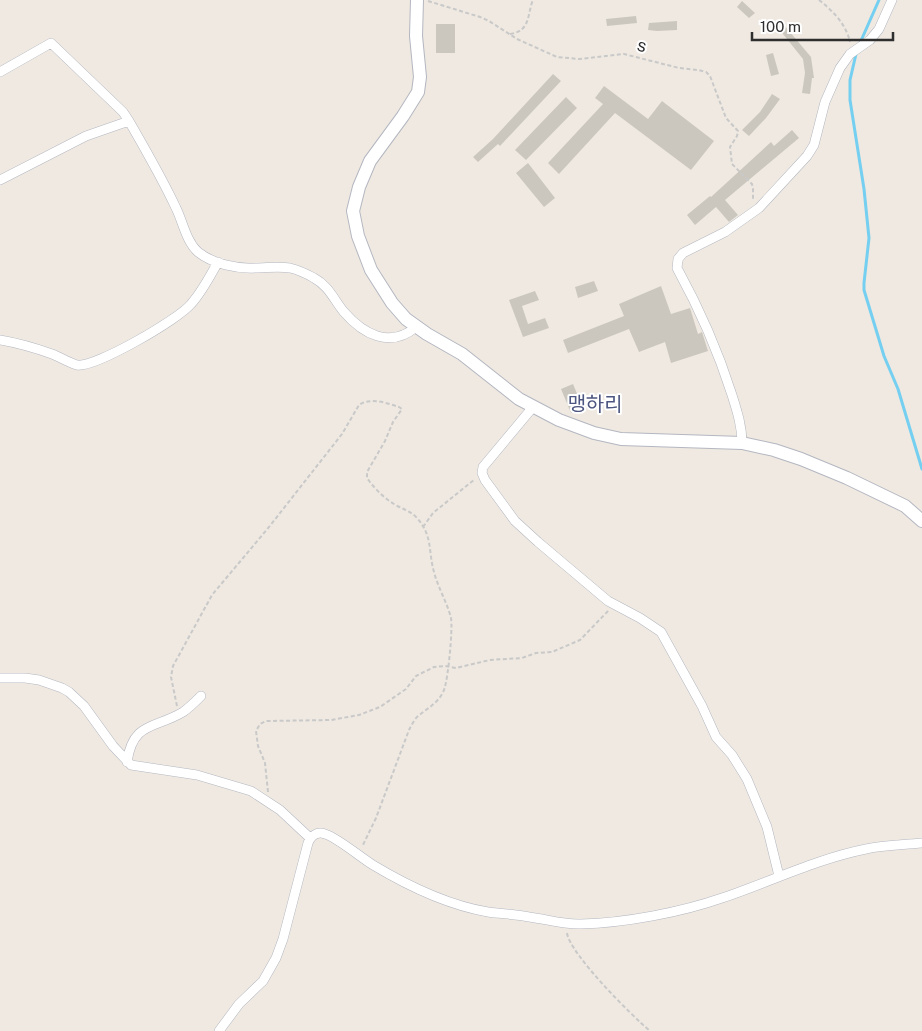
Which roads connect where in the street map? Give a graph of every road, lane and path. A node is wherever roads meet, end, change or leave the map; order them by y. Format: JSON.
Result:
{"nodes":[{"id":1,"x":417,"y":0,"type":"edge"},
{"id":2,"x":426,"y":0,"type":"edge"},
{"id":3,"x":533,"y":0,"type":"edge"},
{"id":4,"x":819,"y":0,"type":"edge"},
{"id":5,"x":892,"y":0,"type":"edge"},
{"id":6,"x":508,"y":34,"type":"junction"},
{"id":7,"x":850,"y":54,"type":"junction"},
{"id":8,"x":0,"y":72,"type":"edge"},
{"id":9,"x":129,"y":121,"type":"junction"},
{"id":10,"x":0,"y":180,"type":"edge"},
{"id":11,"x":759,"y":208,"type":"junction"},
{"id":12,"x":218,"y":262,"type":"junction"},
{"id":13,"x":416,"y":327,"type":"junction"},
{"id":14,"x":0,"y":340,"type":"edge"},
{"id":15,"x":533,"y":408,"type":"junction"},
{"id":16,"x":742,"y":443,"type":"junction"},
{"id":17,"x":482,"y":474,"type":"junction"},
{"id":18,"x":920,"y":514,"type":"edge"},
{"id":19,"x":423,"y":527,"type":"junction"},
{"id":20,"x":614,"y":605,"type":"junction"},
{"id":21,"x":447,"y":667,"type":"junction"},
{"id":22,"x":0,"y":678,"type":"edge"},
{"id":23,"x":201,"y":696,"type":"dead end"},
{"id":24,"x":179,"y":714,"type":"junction"},
{"id":25,"x":127,"y":762,"type":"junction"},
{"id":26,"x":265,"y":799,"type":"junction"},
{"id":27,"x":310,"y":838,"type":"junction"},
{"id":28,"x":922,"y":843,"type":"edge"},
{"id":29,"x":358,"y":855,"type":"junction"},
{"id":30,"x":779,"y":876,"type":"junction"},
{"id":31,"x":567,"y":924,"type":"junction"},
{"id":32,"x":219,"y":1031,"type":"edge"},
{"id":33,"x":650,"y":1031,"type":"edge"}],
"edges":[{"from":1,"to":13,"type":"street"},
{"from":2,"to":6,"type":"path","name":"s"},
{"from":3,"to":6,"type":"path"},
{"from":4,"to":7,"type":"path"},
{"from":5,"to":7,"type":"street"},
{"from":6,"to":11,"type":"path","name":"s"},
{"from":7,"to":11,"type":"street"},
{"from":8,"to":9,"type":"street"},
{"from":9,"to":10,"type":"street"},
{"from":9,"to":12,"type":"street"},
{"from":11,"to":16,"type":"street"},
{"from":12,"to":13,"type":"street"},
{"from":12,"to":14,"type":"street"},
{"from":13,"to":15,"type":"street"},
{"from":15,"to":16,"type":"street"},
{"from":15,"to":17,"type":"street"},
{"from":16,"to":18,"type":"street"},
{"from":17,"to":19,"type":"path"},
{"from":17,"to":20,"type":"street"},
{"from":19,"to":21,"type":"path"},
{"from":19,"to":24,"type":"path"},
{"from":20,"to":21,"type":"path"},
{"from":20,"to":30,"type":"street"},
{"from":21,"to":26,"type":"path"},
{"from":21,"to":29,"type":"path"},
{"from":22,"to":25,"type":"street"},
{"from":23,"to":24,"type":"street"},
{"from":24,"to":25,"type":"street"},
{"from":25,"to":26,"type":"street"},
{"from":26,"to":27,"type":"street"},
{"from":27,"to":29,"type":"street"},
{"from":27,"to":32,"type":"street"},
{"from":28,"to":30,"type":"street"},
{"from":29,"to":31,"type":"street"},
{"from":30,"to":31,"type":"street"},
{"from":31,"to":33,"type":"path"}]}
